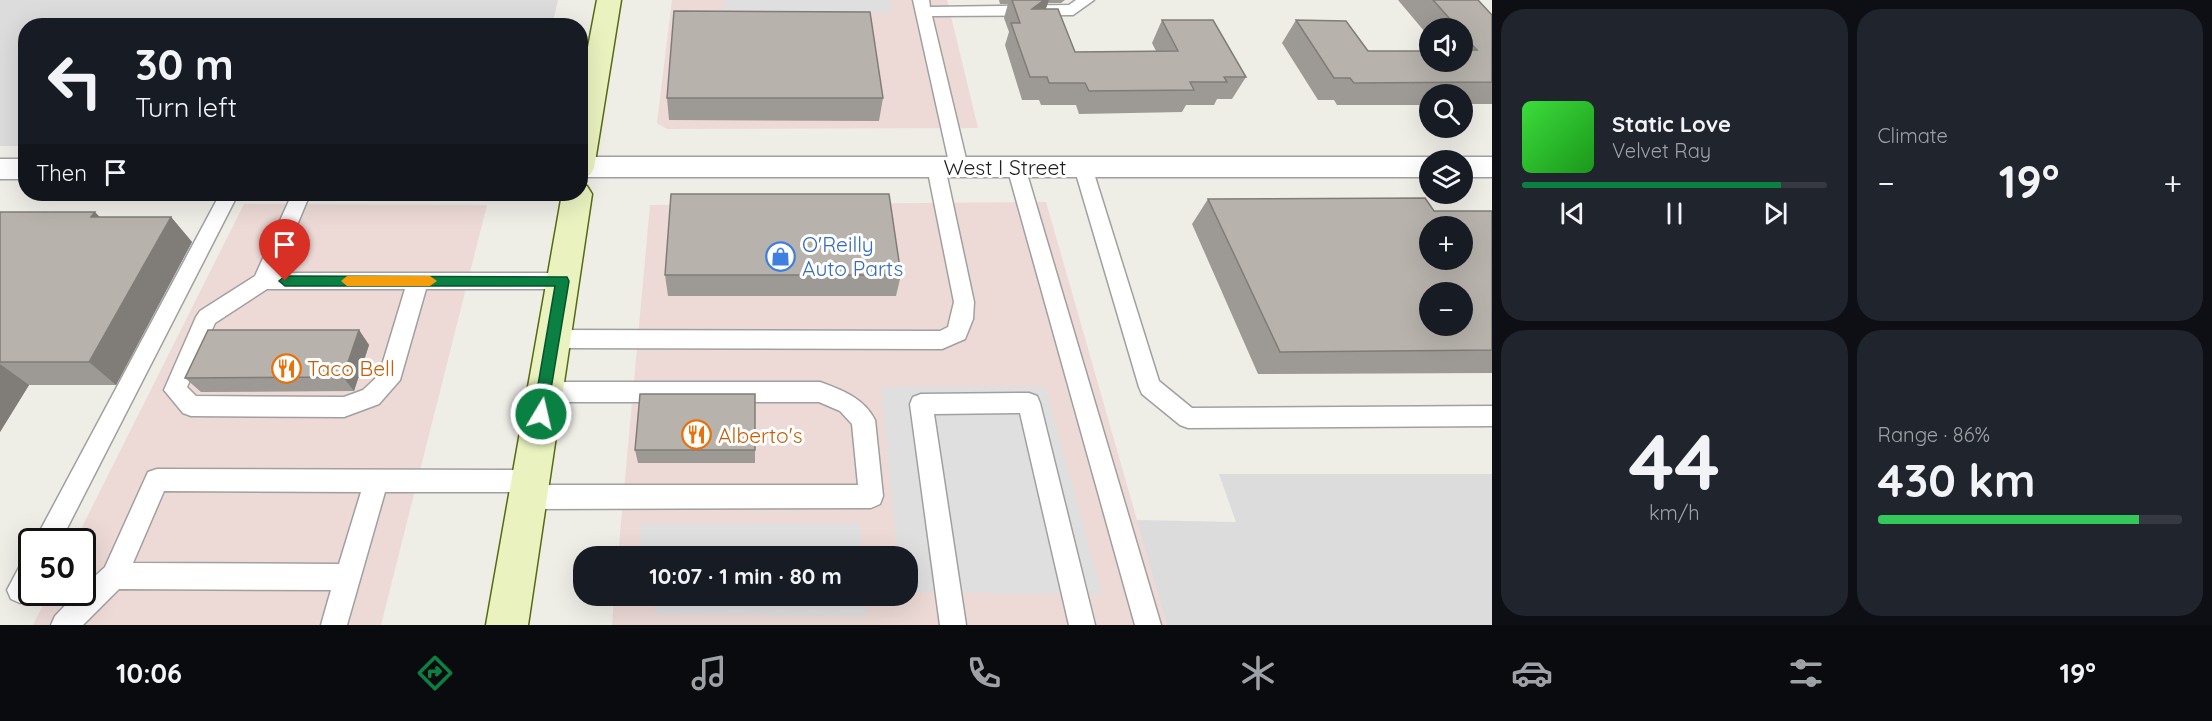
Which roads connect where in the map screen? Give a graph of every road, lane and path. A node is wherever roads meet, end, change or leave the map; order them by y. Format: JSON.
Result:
{"nodes":[{"id":1,"x":609,"y":0,"type":"edge"},
{"id":2,"x":1086,"y":0,"type":"edge"},
{"id":3,"x":922,"y":6,"type":"edge"},
{"id":4,"x":588,"y":122,"type":"edge"},
{"id":5,"x":947,"y":167,"type":"junction"},
{"id":6,"x":1016,"y":167,"type":"junction"},
{"id":7,"x":1083,"y":167,"type":"junction"},
{"id":8,"x":1419,"y":167,"type":"edge"},
{"id":9,"x":1473,"y":167,"type":"edge"},
{"id":10,"x":1492,"y":167,"type":"edge"},
{"id":11,"x":588,"y":168,"type":"edge"},
{"id":12,"x":0,"y":169,"type":"edge"},
{"id":13,"x":18,"y":169,"type":"edge"},
{"id":14,"x":225,"y":201,"type":"edge"},
{"id":15,"x":298,"y":201,"type":"edge"},
{"id":16,"x":576,"y":201,"type":"edge"},
{"id":17,"x":263,"y":281,"type":"junction"},
{"id":18,"x":418,"y":281,"type":"junction"},
{"id":19,"x":562,"y":281,"type":"junction"},
{"id":20,"x":553,"y":339,"type":"junction"},
{"id":21,"x":544,"y":392,"type":"junction"},
{"id":22,"x":1492,"y":416,"type":"edge"},
{"id":23,"x":376,"y":481,"type":"junction"},
{"id":24,"x":529,"y":489,"type":"junction"},
{"id":25,"x":53,"y":528,"type":"edge"},
{"id":26,"x":114,"y":576,"type":"junction"},
{"id":27,"x":348,"y":577,"type":"junction"},
{"id":28,"x":64,"y":625,"type":"edge"},
{"id":29,"x":334,"y":625,"type":"edge"},
{"id":30,"x":507,"y":625,"type":"edge"},
{"id":31,"x":952,"y":625,"type":"edge"},
{"id":32,"x":1082,"y":625,"type":"edge"},
{"id":33,"x":1148,"y":625,"type":"edge"}],
"edges":[{"from":1,"to":4,"type":"main road"},
{"from":2,"to":3,"type":"lane"},
{"from":3,"to":5,"type":"lane"},
{"from":5,"to":6,"type":"street","name":"West I Street"},
{"from":5,"to":11,"type":"street","name":"West I Street"},
{"from":5,"to":20,"type":"lane"},
{"from":6,"to":7,"type":"street","name":"West I Street"},
{"from":6,"to":33,"type":"lane"},
{"from":7,"to":8,"type":"street","name":"West I Street"},
{"from":7,"to":22,"type":"lane"},
{"from":9,"to":10,"type":"street"},
{"from":12,"to":13,"type":"street"},
{"from":14,"to":25,"type":"lane"},
{"from":15,"to":17,"type":"lane"},
{"from":16,"to":19,"type":"main road"},
{"from":17,"to":18,"type":"lane"},
{"from":17,"to":18,"type":"lane"},
{"from":18,"to":19,"type":"lane"},
{"from":19,"to":20,"type":"main road"},
{"from":20,"to":21,"type":"main road"},
{"from":21,"to":24,"type":"main road"},
{"from":21,"to":24,"type":"lane"},
{"from":23,"to":24,"type":"lane"},
{"from":23,"to":26,"type":"lane"},
{"from":23,"to":27,"type":"lane"},
{"from":24,"to":30,"type":"main road"},
{"from":26,"to":27,"type":"lane"},
{"from":26,"to":28,"type":"lane"},
{"from":27,"to":29,"type":"lane"},
{"from":31,"to":32,"type":"lane"}]}
